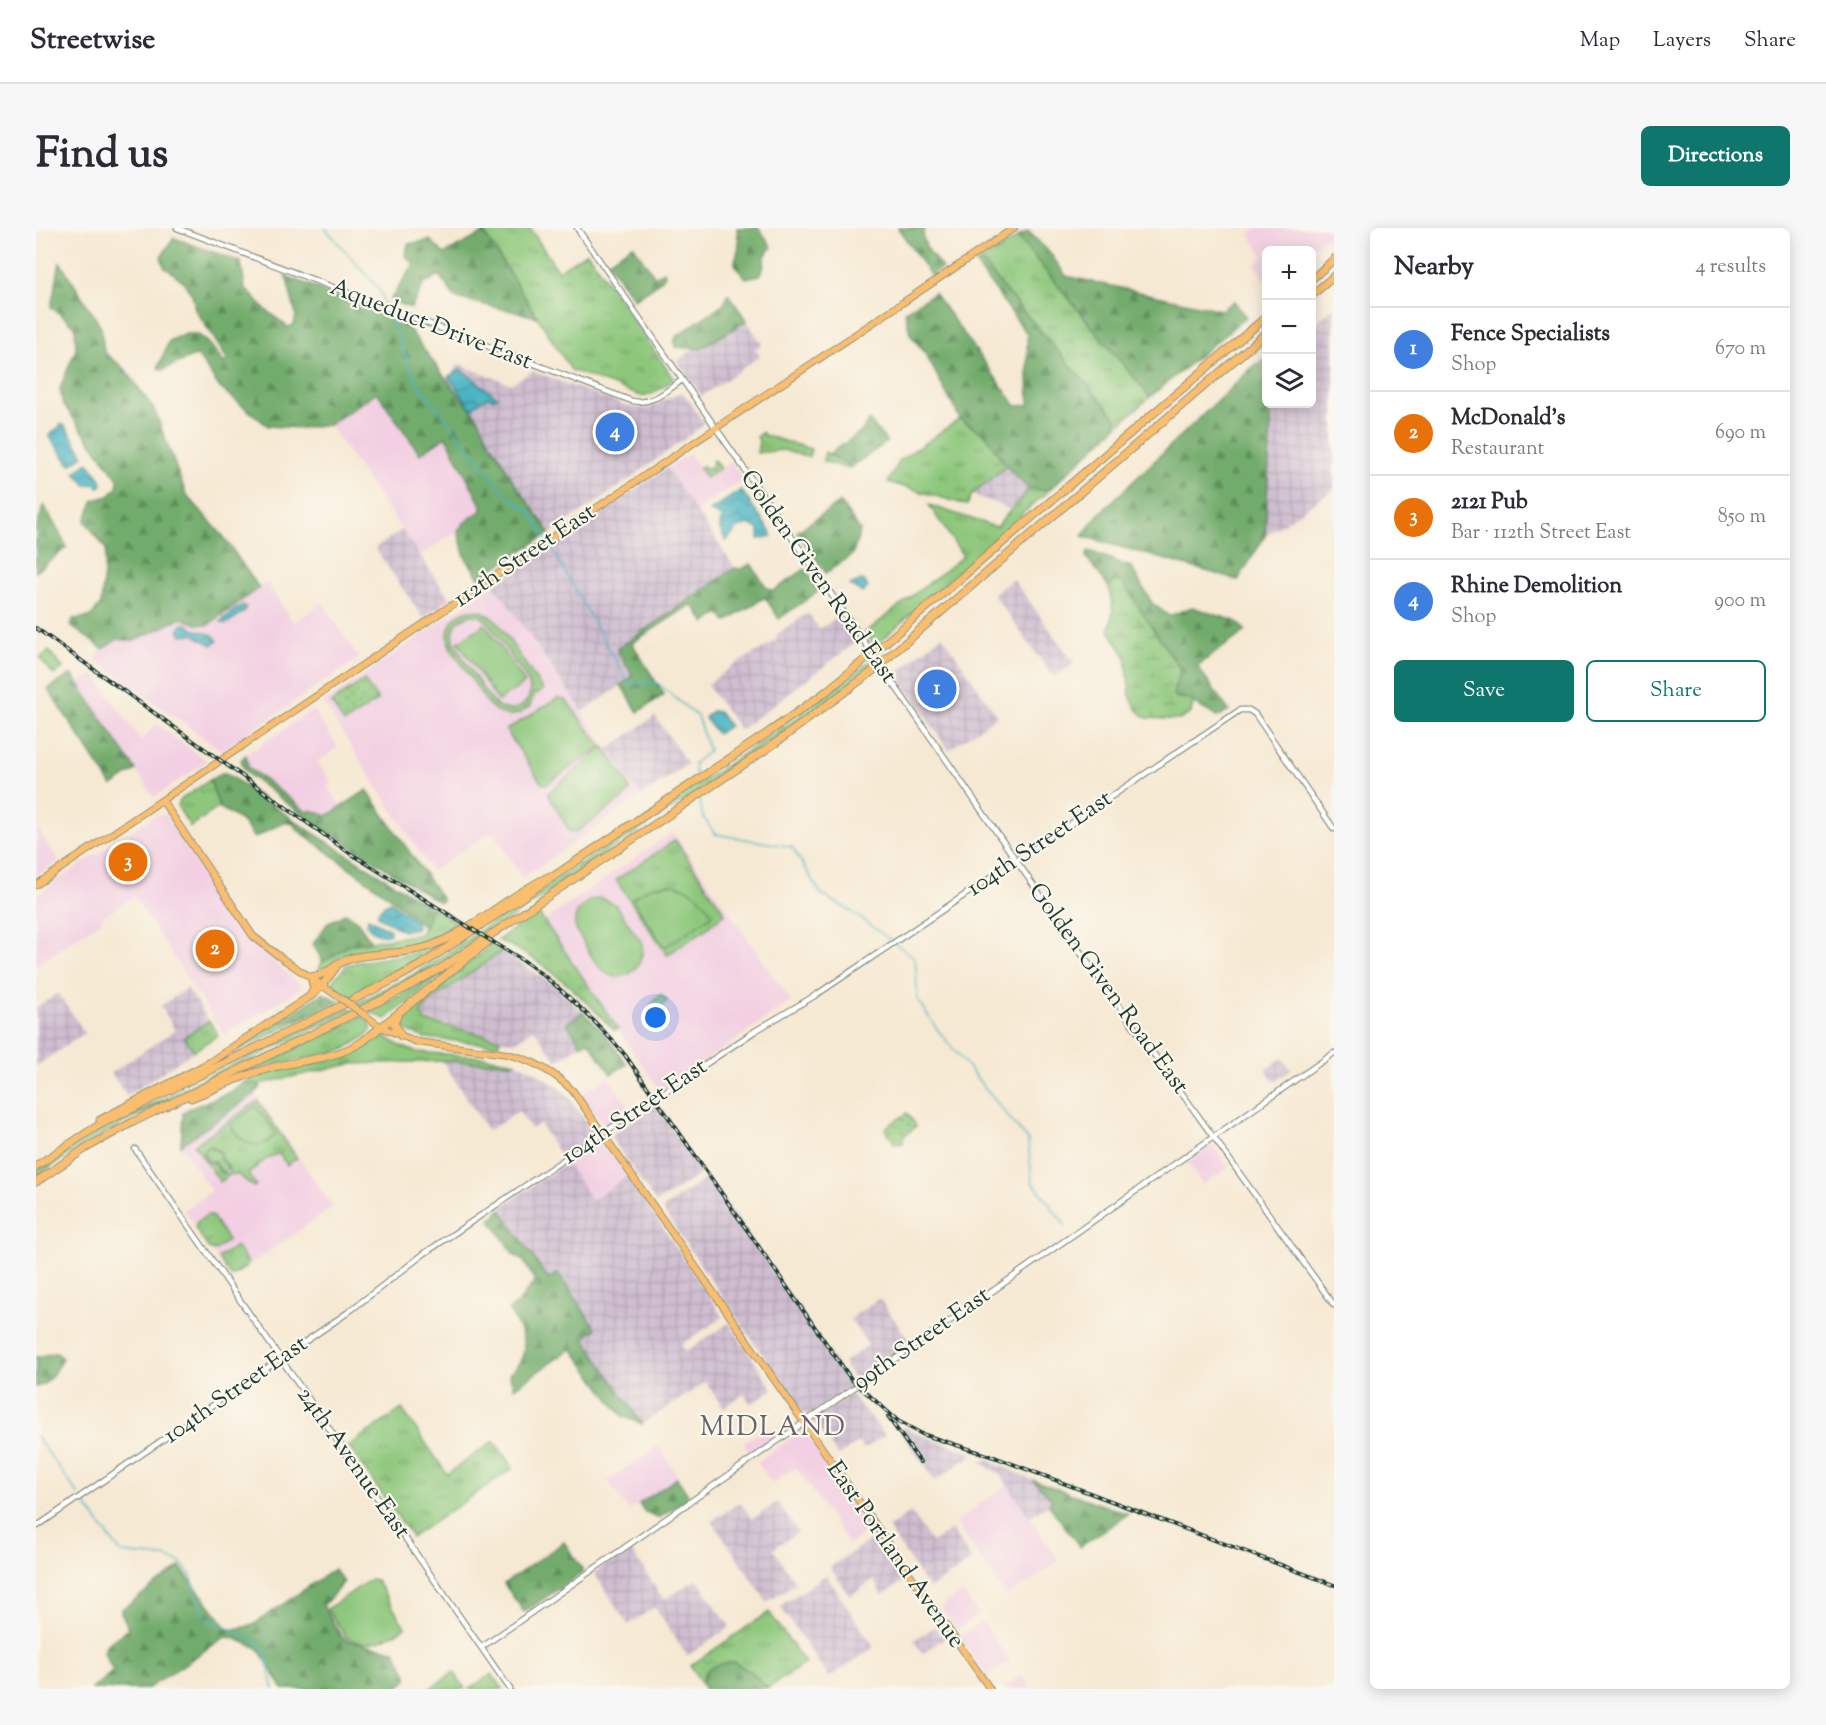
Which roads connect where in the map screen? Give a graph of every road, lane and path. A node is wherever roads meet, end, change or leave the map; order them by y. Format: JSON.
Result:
{"nodes":[{"id":1,"x":177,"y":228,"type":"edge"},
{"id":2,"x":577,"y":228,"type":"edge"},
{"id":3,"x":1014,"y":228,"type":"edge"},
{"id":4,"x":1334,"y":260,"type":"edge"},
{"id":5,"x":1316,"y":275,"type":"edge"},
{"id":6,"x":1334,"y":276,"type":"edge"},
{"id":7,"x":1316,"y":291,"type":"edge"},
{"id":8,"x":1262,"y":320,"type":"edge"},
{"id":9,"x":1262,"y":336,"type":"edge"},
{"id":10,"x":682,"y":380,"type":"junction"},
{"id":11,"x":714,"y":427,"type":"junction"},
{"id":12,"x":162,"y":800,"type":"junction"},
{"id":13,"x":1334,"y":829,"type":"edge"},
{"id":14,"x":1016,"y":861,"type":"junction"},
{"id":15,"x":574,"y":864,"type":"junction"},
{"id":16,"x":581,"y":874,"type":"junction"},
{"id":17,"x":36,"y":885,"type":"edge"},
{"id":18,"x":336,"y":967,"type":"junction"},
{"id":19,"x":310,"y":977,"type":"junction"},
{"id":20,"x":322,"y":985,"type":"junction"},
{"id":21,"x":303,"y":1002,"type":"junction"},
{"id":22,"x":402,"y":1010,"type":"junction"},
{"id":23,"x":381,"y":1027,"type":"junction"},
{"id":24,"x":401,"y":1036,"type":"junction"},
{"id":25,"x":1334,"y":1053,"type":"edge"},
{"id":26,"x":133,"y":1122,"type":"junction"},
{"id":27,"x":602,"y":1134,"type":"junction"},
{"id":28,"x":1214,"y":1136,"type":"junction"},
{"id":29,"x":69,"y":1143,"type":"junction"},
{"id":30,"x":135,"y":1149,"type":"dead end"},
{"id":31,"x":36,"y":1166,"type":"edge"},
{"id":32,"x":36,"y":1182,"type":"edge"},
{"id":33,"x":1334,"y":1305,"type":"edge"},
{"id":34,"x":280,"y":1359,"type":"junction"},
{"id":35,"x":803,"y":1423,"type":"junction"},
{"id":36,"x":36,"y":1527,"type":"edge"},
{"id":37,"x":482,"y":1647,"type":"junction"},
{"id":38,"x":510,"y":1689,"type":"edge"},
{"id":39,"x":990,"y":1689,"type":"edge"}],
"edges":[{"from":1,"to":10,"type":"street","name":"Aqueduct Drive East"},
{"from":2,"to":10,"type":"street","name":"Golden Given Road East"},
{"from":3,"to":11,"type":"main road","name":"112th Street East"},
{"from":4,"to":5,"type":"highway"},
{"from":6,"to":7,"type":"highway"},
{"from":8,"to":15,"type":"highway","bridge":true},
{"from":9,"to":16,"type":"highway","bridge":true},
{"from":10,"to":11,"type":"street","name":"Golden Given Road East"},
{"from":11,"to":12,"type":"main road","name":"112th Street East"},
{"from":11,"to":14,"type":"street","name":"Golden Given Road East"},
{"from":12,"to":17,"type":"main road","name":"112th Street East"},
{"from":12,"to":19,"type":"main road","name":"East Portland Avenue"},
{"from":13,"to":14,"type":"street","name":"104th Street East"},
{"from":14,"to":27,"type":"street","name":"104th Street East"},
{"from":14,"to":28,"type":"street","name":"Golden Given Road East"},
{"from":15,"to":18,"type":"highway"},
{"from":15,"to":29,"type":"highway"},
{"from":16,"to":22,"type":"highway"},
{"from":16,"to":26,"type":"highway"},
{"from":18,"to":19,"type":"highway"},
{"from":18,"to":20,"type":"highway"},
{"from":19,"to":20,"type":"main road","name":"East Portland Avenue"},
{"from":19,"to":21,"type":"highway"},
{"from":20,"to":21,"type":"highway"},
{"from":20,"to":23,"type":"main road","name":"East Portland Avenue","bridge":true},
{"from":21,"to":29,"type":"highway"},
{"from":22,"to":23,"type":"highway"},
{"from":22,"to":24,"type":"highway"},
{"from":23,"to":24,"type":"main road","name":"East Portland Avenue"},
{"from":23,"to":26,"type":"highway"},
{"from":24,"to":27,"type":"main road","name":"East Portland Avenue"},
{"from":25,"to":28,"type":"street","name":"99th Street East"},
{"from":26,"to":32,"type":"highway"},
{"from":27,"to":34,"type":"street","name":"104th Street East"},
{"from":27,"to":35,"type":"main road","name":"East Portland Avenue"},
{"from":28,"to":33,"type":"street","name":"Golden Given Road East"},
{"from":28,"to":35,"type":"street","name":"99th Street East"},
{"from":29,"to":31,"type":"highway"},
{"from":30,"to":34,"type":"street","name":"24th Avenue East"},
{"from":34,"to":36,"type":"street","name":"104th Street East"},
{"from":34,"to":37,"type":"street","name":"24th Avenue East"},
{"from":35,"to":37,"type":"street","name":"99th Street East"},
{"from":35,"to":39,"type":"main road","name":"East Portland Avenue"},
{"from":37,"to":38,"type":"street","name":"24th Avenue East"}]}
